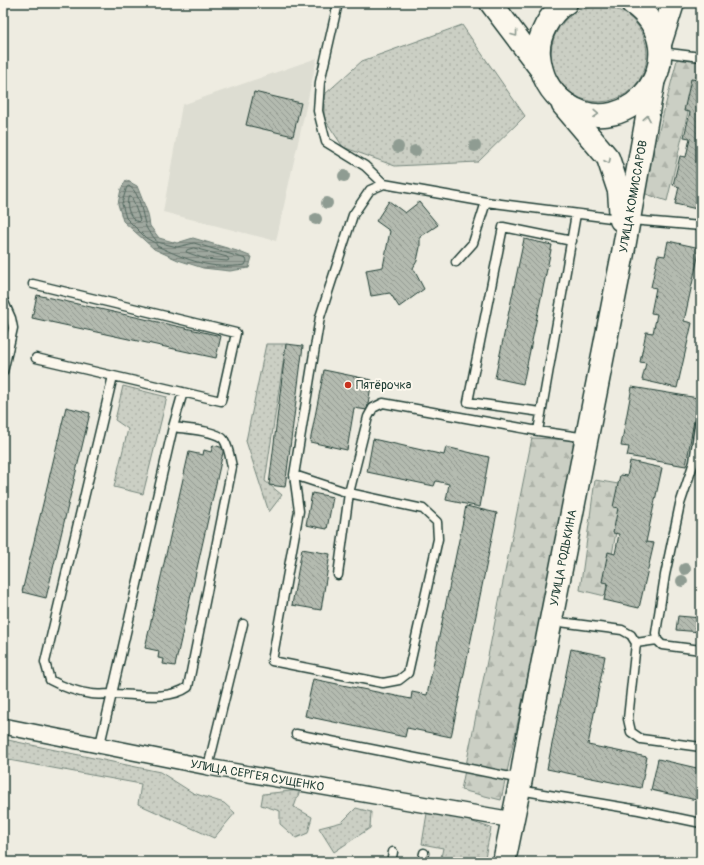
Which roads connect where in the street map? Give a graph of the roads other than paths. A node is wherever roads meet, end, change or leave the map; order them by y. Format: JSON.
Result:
{"nodes":[{"id":1,"x":338,"y":3,"type":"edge"},
{"id":2,"x":491,"y":3,"type":"edge"},
{"id":3,"x":559,"y":3,"type":"edge"},
{"id":4,"x":632,"y":3,"type":"edge"},
{"id":5,"x":673,"y":3,"type":"edge"},
{"id":6,"x":660,"y":48,"type":"junction"},
{"id":7,"x":701,"y":57,"type":"edge"},
{"id":8,"x":540,"y":68,"type":"junction"},
{"id":9,"x":653,"y":84,"type":"junction"},
{"id":10,"x":557,"y":98,"type":"junction"},
{"id":11,"x":384,"y":184,"type":"junction"},
{"id":12,"x":486,"y":202,"type":"junction"},
{"id":13,"x":576,"y":214,"type":"junction"},
{"id":14,"x":625,"y":219,"type":"junction"},
{"id":15,"x":701,"y":226,"type":"edge"},
{"id":16,"x":572,"y":241,"type":"junction"},
{"id":17,"x":623,"y":253,"type":"joint"},
{"id":18,"x":456,"y":262,"type":"dead end"},
{"id":19,"x":34,"y":284,"type":"dead end"},
{"id":20,"x":3,"y":300,"type":"edge"},
{"id":21,"x":6,"y":347,"type":"edge"},
{"id":22,"x":36,"y":358,"type":"dead end"},
{"id":23,"x":3,"y":372,"type":"edge"},
{"id":24,"x":113,"y":376,"type":"junction"},
{"id":25,"x":182,"y":392,"type":"junction"},
{"id":26,"x":541,"y":412,"type":"junction"},
{"id":27,"x":701,"y":412,"type":"edge"},
{"id":28,"x":173,"y":427,"type":"junction"},
{"id":29,"x":538,"y":431,"type":"junction"},
{"id":30,"x":588,"y":438,"type":"junction"},
{"id":31,"x":294,"y":475,"type":"junction"},
{"id":32,"x":348,"y":492,"type":"junction"},
{"id":33,"x":338,"y":575,"type":"dead end"},
{"id":34,"x":552,"y":620,"type":"junction"},
{"id":35,"x":242,"y":624,"type":"dead end"},
{"id":36,"x":657,"y":640,"type":"junction"},
{"id":37,"x":636,"y":642,"type":"junction"},
{"id":38,"x":701,"y":650,"type":"edge"},
{"id":39,"x":112,"y":694,"type":"junction"},
{"id":40,"x":3,"y":726,"type":"edge"},
{"id":41,"x":296,"y":734,"type":"dead end"},
{"id":42,"x":100,"y":744,"type":"junction"},
{"id":43,"x":701,"y":747,"type":"edge"},
{"id":44,"x":208,"y":767,"type":"junction"},
{"id":45,"x":520,"y":785,"type":"junction"},
{"id":46,"x":513,"y":820,"type":"junction"},
{"id":47,"x":701,"y":823,"type":"edge"},
{"id":48,"x":393,"y":852,"type":"dead end"},
{"id":49,"x":424,"y":853,"type":"dead end"},
{"id":50,"x":391,"y":862,"type":"edge"},
{"id":51,"x":422,"y":862,"type":"edge"},
{"id":52,"x":504,"y":862,"type":"edge"}],
"edges":[{"from":1,"to":11,"type":"lane"},
{"from":2,"to":8,"type":"main road","one_way":true},
{"from":3,"to":8,"type":"main road"},
{"from":4,"to":6,"type":"main road"},
{"from":5,"to":6,"type":"main road"},
{"from":6,"to":7,"type":"lane"},
{"from":6,"to":9,"type":"main road"},
{"from":8,"to":10,"type":"main road","name":"УЛИЦА КОМИССАРОВ"},
{"from":10,"to":9,"type":"main road","one_way":true},
{"from":14,"to":9,"type":"main road","name":"УЛИЦА КОМИССАРОВ","one_way":true},
{"from":10,"to":14,"type":"main road","name":"УЛИЦА КОМИССАРОВ","one_way":true},
{"from":11,"to":12,"type":"lane"},
{"from":11,"to":31,"type":"lane"},
{"from":12,"to":13,"type":"lane"},
{"from":12,"to":18,"type":"lane"},
{"from":13,"to":14,"type":"lane"},
{"from":13,"to":16,"type":"lane"},
{"from":14,"to":15,"type":"lane"},
{"from":14,"to":17,"type":"main road","name":"УЛИЦА КОМИССАРОВ"},
{"from":16,"to":26,"type":"lane"},
{"from":16,"to":26,"type":"lane"},
{"from":17,"to":30,"type":"main road","name":"УЛИЦА РОДЬКИНА"},
{"from":19,"to":25,"type":"lane"},
{"from":20,"to":21,"type":"lane"},
{"from":21,"to":23,"type":"lane"},
{"from":22,"to":24,"type":"lane"},
{"from":24,"to":25,"type":"lane"},
{"from":24,"to":39,"type":"lane"},
{"from":25,"to":28,"type":"lane"},
{"from":26,"to":29,"type":"lane"},
{"from":27,"to":36,"type":"lane"},
{"from":28,"to":39,"type":"lane"},
{"from":28,"to":39,"type":"lane"},
{"from":29,"to":30,"type":"lane"},
{"from":29,"to":32,"type":"lane"},
{"from":30,"to":34,"type":"main road","name":"УЛИЦА РОДЬКИНА"},
{"from":31,"to":32,"type":"lane"},
{"from":31,"to":32,"type":"lane"},
{"from":32,"to":33,"type":"lane"},
{"from":34,"to":37,"type":"lane"},
{"from":34,"to":45,"type":"main road","name":"УЛИЦА РОДЬКИНА"},
{"from":35,"to":44,"type":"lane"},
{"from":36,"to":37,"type":"lane"},
{"from":36,"to":38,"type":"lane"},
{"from":37,"to":43,"type":"lane"},
{"from":39,"to":42,"type":"lane"},
{"from":40,"to":42,"type":"street","name":"УЛИЦА СЕРГЕЯ СУЩЕНКО"},
{"from":41,"to":45,"type":"lane"},
{"from":42,"to":44,"type":"street","name":"УЛИЦА СЕРГЕЯ СУЩЕНКО"},
{"from":44,"to":46,"type":"street","name":"УЛИЦА СЕРГЕЯ СУЩЕНКО"},
{"from":45,"to":46,"type":"main road","name":"УЛИЦА РОДЬКИНА"},
{"from":45,"to":47,"type":"lane"},
{"from":46,"to":52,"type":"main road","name":"УЛИЦА РОДЬКИНА"},
{"from":48,"to":50,"type":"lane"},
{"from":49,"to":51,"type":"lane"}]}
